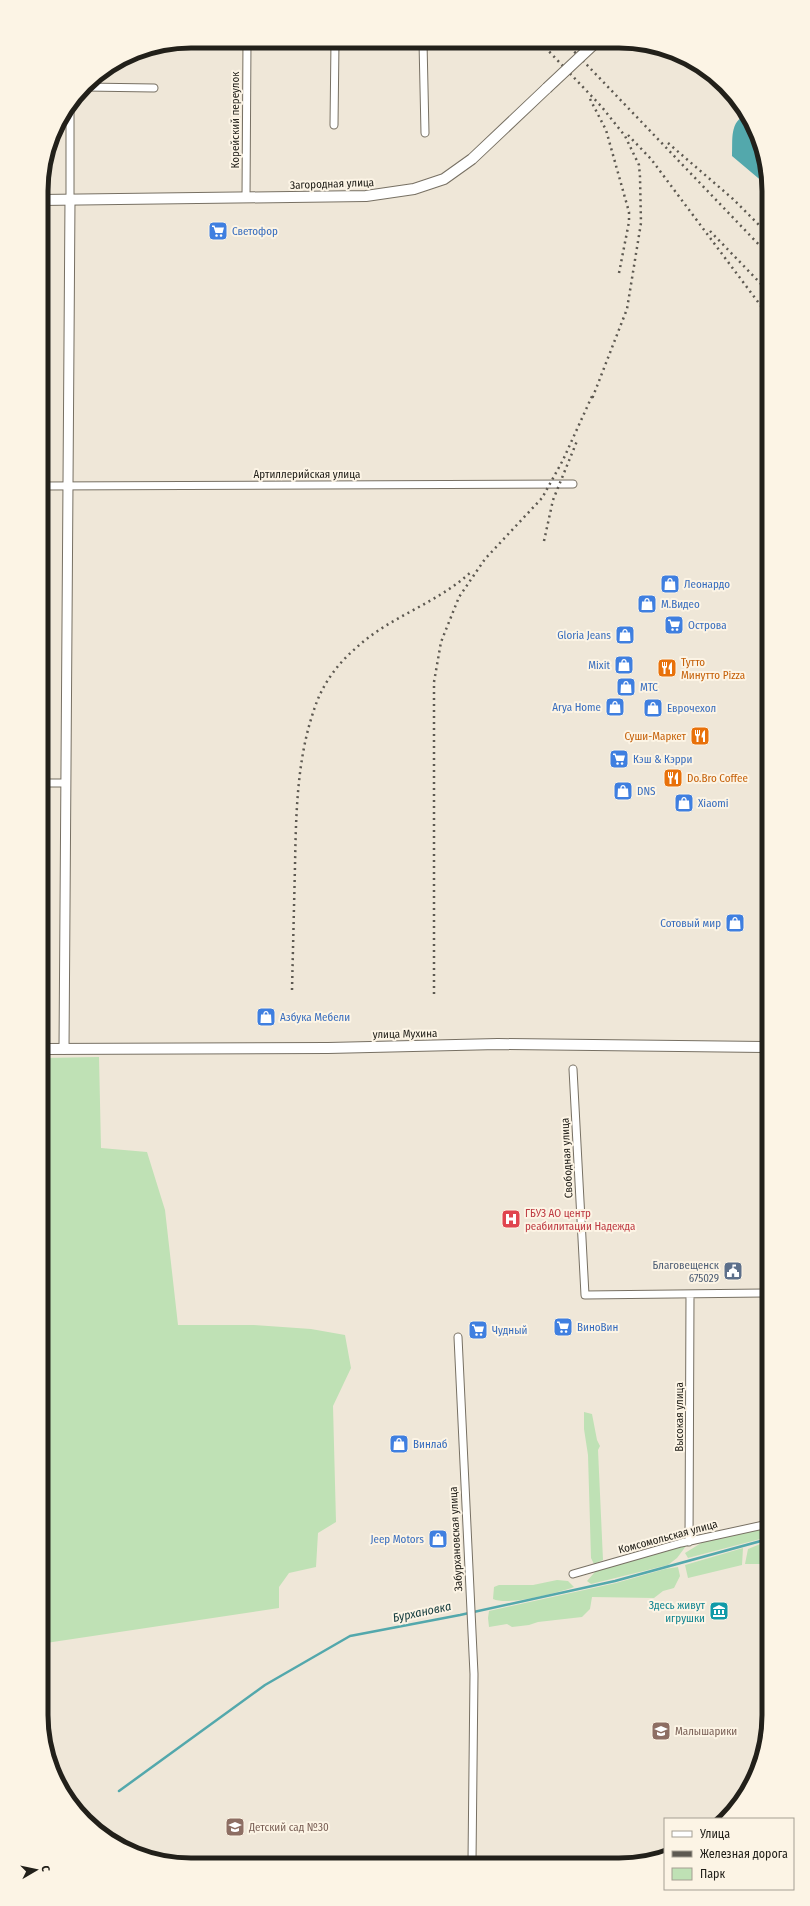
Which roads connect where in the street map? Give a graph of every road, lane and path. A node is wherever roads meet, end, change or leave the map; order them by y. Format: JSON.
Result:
{"nodes":[{"id":1,"x":247,"y":48,"type":"edge"},
{"id":2,"x":335,"y":48,"type":"edge"},
{"id":3,"x":423,"y":48,"type":"edge"},
{"id":4,"x":590,"y":48,"type":"edge"},
{"id":5,"x":93,"y":87,"type":"edge"},
{"id":6,"x":154,"y":88,"type":"dead end"},
{"id":7,"x":70,"y":114,"type":"edge"},
{"id":8,"x":334,"y":125,"type":"dead end"},
{"id":9,"x":424,"y":133,"type":"dead end"},
{"id":10,"x":246,"y":198,"type":"junction"},
{"id":11,"x":48,"y":200,"type":"edge"},
{"id":12,"x":70,"y":200,"type":"junction"},
{"id":13,"x":573,"y":484,"type":"dead end"},
{"id":14,"x":48,"y":486,"type":"edge"},
{"id":15,"x":68,"y":486,"type":"junction"},
{"id":16,"x":48,"y":782,"type":"edge"},
{"id":17,"x":66,"y":783,"type":"junction"},
{"id":18,"x":762,"y":1047,"type":"edge"},
{"id":19,"x":48,"y":1049,"type":"edge"},
{"id":20,"x":64,"y":1049,"type":"junction"},
{"id":21,"x":573,"y":1069,"type":"dead end"},
{"id":22,"x":762,"y":1292,"type":"edge"},
{"id":23,"x":690,"y":1294,"type":"junction"},
{"id":24,"x":458,"y":1337,"type":"dead end"},
{"id":25,"x":762,"y":1525,"type":"edge"},
{"id":26,"x":689,"y":1542,"type":"junction"},
{"id":27,"x":573,"y":1574,"type":"dead end"},
{"id":28,"x":472,"y":1858,"type":"edge"}],
"edges":[{"from":1,"to":10,"type":"street","name":"Корейский переулок"},
{"from":2,"to":8,"type":"street"},
{"from":3,"to":9,"type":"street"},
{"from":4,"to":10,"type":"main road","name":"Загородная улица","bridge":true},
{"from":5,"to":6,"type":"street"},
{"from":7,"to":12,"type":"street"},
{"from":10,"to":12,"type":"main road","name":"Загородная улица"},
{"from":11,"to":12,"type":"main road","name":"Загородная улица"},
{"from":12,"to":15,"type":"street"},
{"from":13,"to":15,"type":"street","name":"Артиллерийская улица"},
{"from":14,"to":15,"type":"street","name":"Артиллерийская улица"},
{"from":15,"to":17,"type":"street"},
{"from":16,"to":17,"type":"street"},
{"from":17,"to":20,"type":"street"},
{"from":18,"to":20,"type":"main road","name":"улица Мухина"},
{"from":19,"to":20,"type":"main road","name":"улица Мухина"},
{"from":21,"to":23,"type":"street","name":"Свободная улица"},
{"from":22,"to":23,"type":"street"},
{"from":23,"to":26,"type":"street","name":"Высокая улица"},
{"from":24,"to":28,"type":"street","name":"Забурхановская улица"},
{"from":25,"to":26,"type":"street","name":"Комсомольская улица"},
{"from":26,"to":27,"type":"street","name":"Комсомольская улица"}]}
